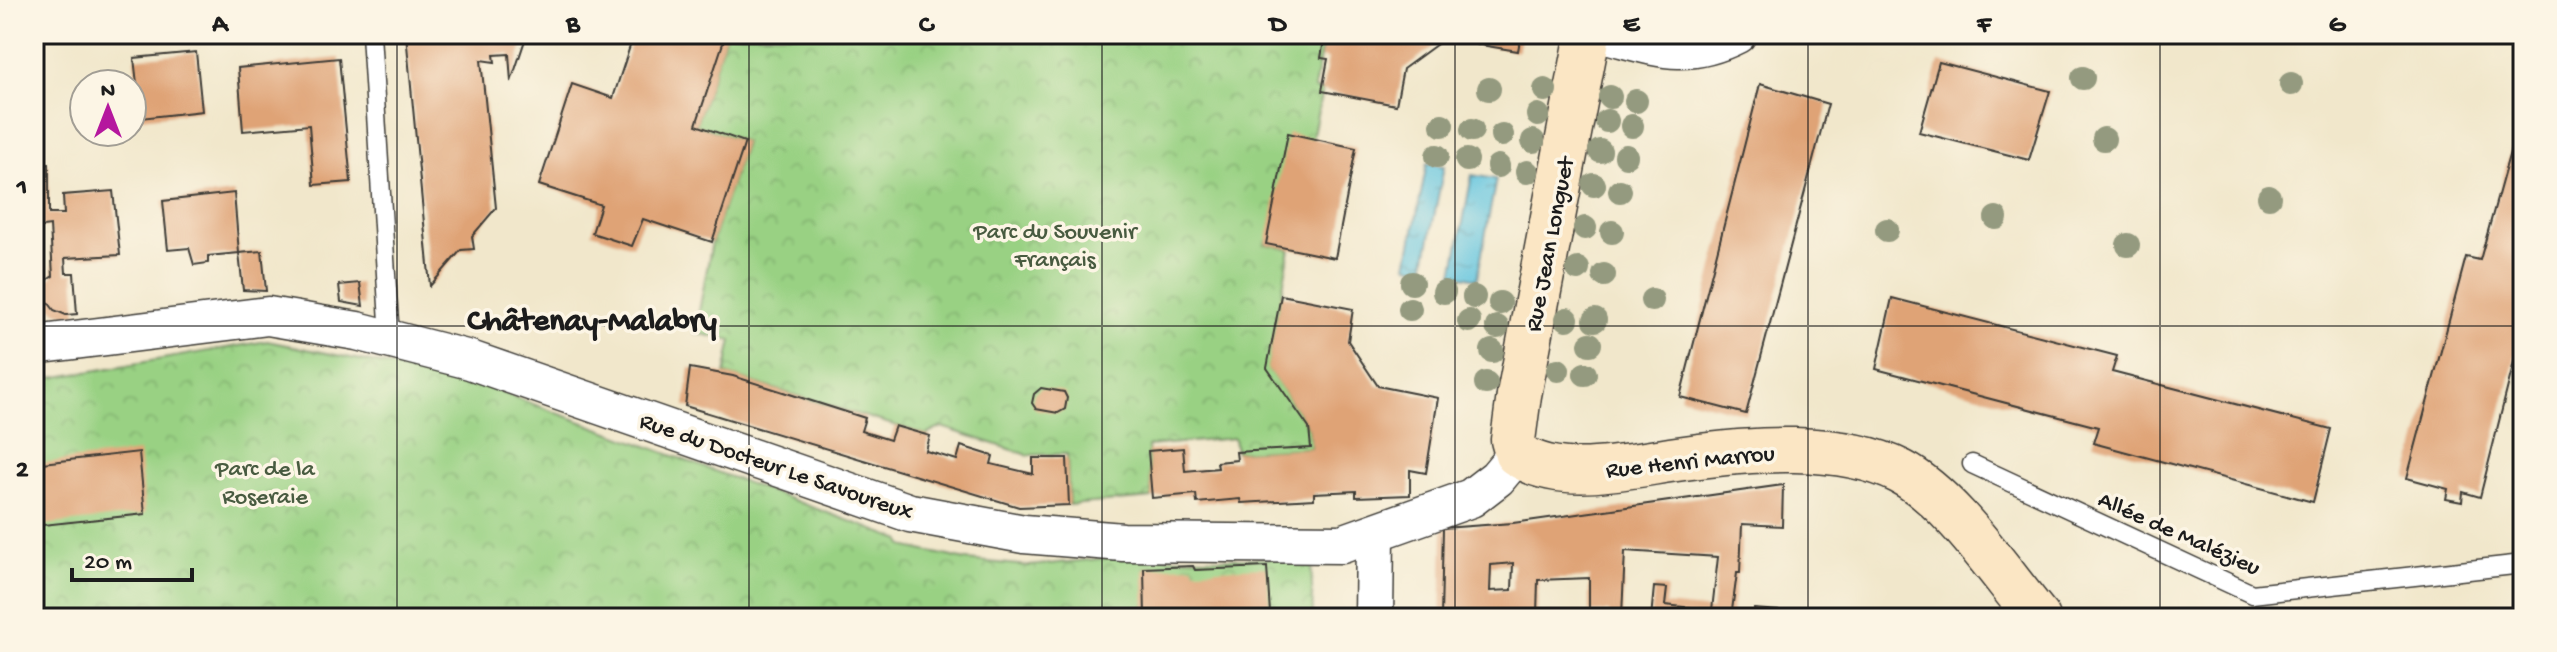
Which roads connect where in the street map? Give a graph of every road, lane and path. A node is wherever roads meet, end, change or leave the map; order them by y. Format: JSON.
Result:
{"nodes":[{"id":1,"x":371,"y":34,"type":"edge"},
{"id":2,"x":1588,"y":34,"type":"edge"},
{"id":3,"x":1606,"y":34,"type":"edge"},
{"id":4,"x":1737,"y":34,"type":"edge"},
{"id":5,"x":39,"y":338,"type":"edge"},
{"id":6,"x":390,"y":338,"type":"junction"},
{"id":7,"x":1517,"y":454,"type":"junction"},
{"id":8,"x":1972,"y":464,"type":"dead end"},
{"id":9,"x":1375,"y":534,"type":"junction"},
{"id":10,"x":2523,"y":564,"type":"edge"},
{"id":11,"x":1374,"y":618,"type":"edge"},
{"id":12,"x":2038,"y":618,"type":"edge"}],
"edges":[{"from":1,"to":6,"type":"lane"},
{"from":2,"to":7,"type":"street","name":"Rue Jean Longuet"},
{"from":3,"to":4,"type":"street"},
{"from":5,"to":6,"type":"street","name":"Rue du Docteur Le Savoureux"},
{"from":6,"to":9,"type":"street","name":"Rue du Docteur Le Savoureux"},
{"from":7,"to":9,"type":"street","name":"Rue du Docteur Le Savoureux"},
{"from":7,"to":12,"type":"street","name":"Rue Henri Marrou"},
{"from":8,"to":10,"type":"lane","name":"Allée de Malézieu"},
{"from":9,"to":11,"type":"street"}]}
